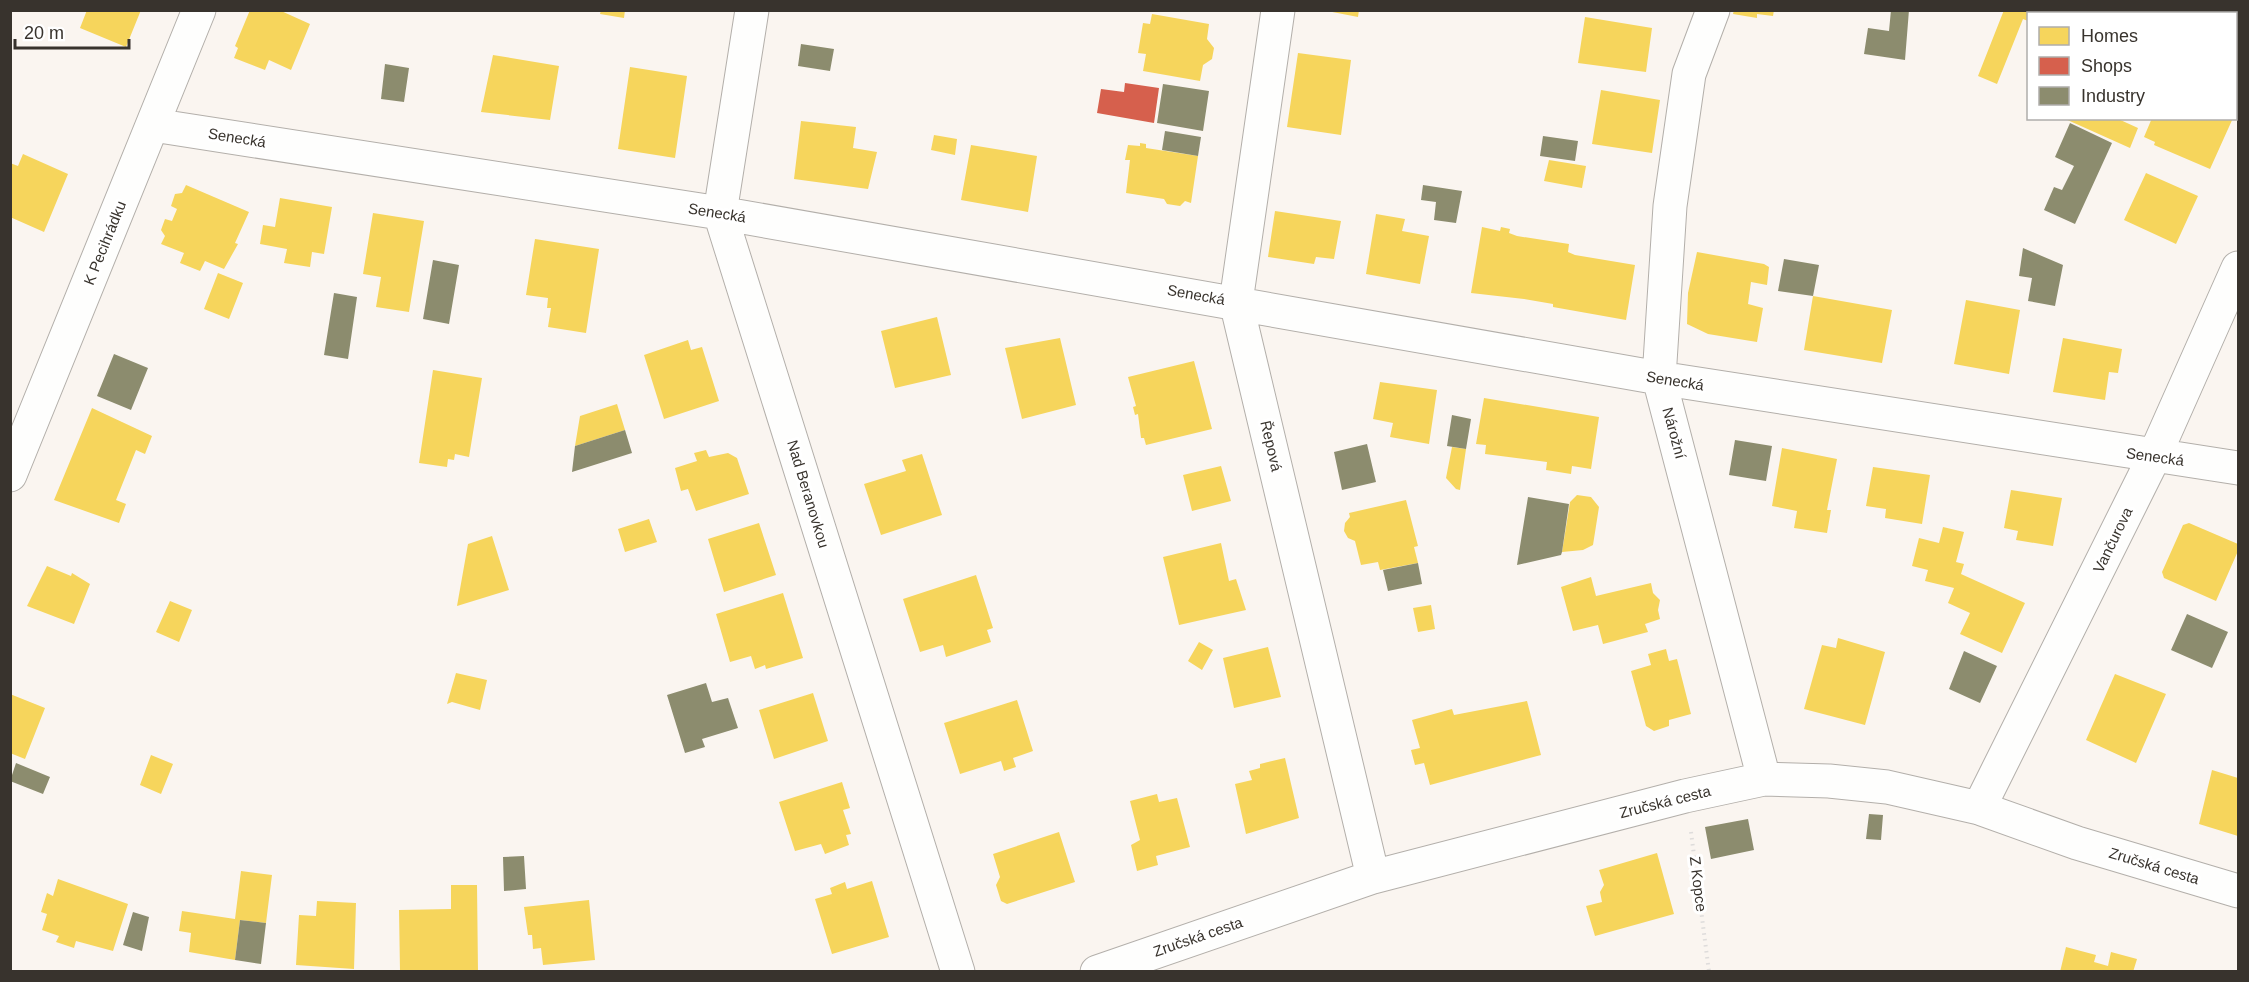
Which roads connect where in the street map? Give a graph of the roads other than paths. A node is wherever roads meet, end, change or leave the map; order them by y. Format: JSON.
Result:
{"nodes":[{"id":1,"x":199,"y":10,"type":"edge"},
{"id":2,"x":752,"y":10,"type":"edge"},
{"id":3,"x":1278,"y":10,"type":"edge"},
{"id":4,"x":1713,"y":10,"type":"edge"},
{"id":5,"x":153,"y":125,"type":"junction"},
{"id":6,"x":720,"y":213,"type":"junction"},
{"id":7,"x":2238,"y":268,"type":"edge"},
{"id":8,"x":1236,"y":302,"type":"junction"},
{"id":9,"x":1659,"y":378,"type":"junction"},
{"id":10,"x":2154,"y":457,"type":"junction"},
{"id":11,"x":2238,"y":468,"type":"edge"},
{"id":12,"x":10,"y":476,"type":"edge"},
{"id":13,"x":1764,"y":779,"type":"junction"},
{"id":14,"x":1979,"y":808,"type":"junction"},
{"id":15,"x":1373,"y":877,"type":"junction"},
{"id":16,"x":2238,"y":891,"type":"edge"},
{"id":17,"x":958,"y":972,"type":"edge"},
{"id":18,"x":1097,"y":972,"type":"edge"}],
"edges":[{"from":1,"to":5,"type":"street","name":"K Pecihrádku"},
{"from":2,"to":6,"type":"street","name":"Nad Beranovkou"},
{"from":3,"to":8,"type":"street","name":"Řepová"},
{"from":4,"to":9,"type":"street","name":"Nárožní"},
{"from":5,"to":6,"type":"street","name":"Senecká"},
{"from":5,"to":12,"type":"street","name":"K Pecihrádku"},
{"from":6,"to":8,"type":"street","name":"Senecká"},
{"from":6,"to":17,"type":"street","name":"Nad Beranovkou"},
{"from":7,"to":10,"type":"street","name":"Vančurova"},
{"from":8,"to":9,"type":"street","name":"Senecká"},
{"from":8,"to":15,"type":"street","name":"Řepová"},
{"from":9,"to":10,"type":"street","name":"Senecká"},
{"from":9,"to":13,"type":"street","name":"Nárožní"},
{"from":10,"to":11,"type":"street","name":"Senecká"},
{"from":10,"to":14,"type":"street","name":"Vančurova"},
{"from":13,"to":14,"type":"street","name":"Zručská cesta"},
{"from":13,"to":15,"type":"street","name":"Zručská cesta"},
{"from":14,"to":16,"type":"street","name":"Zručská cesta"},
{"from":15,"to":18,"type":"street","name":"Zručská cesta"}]}
